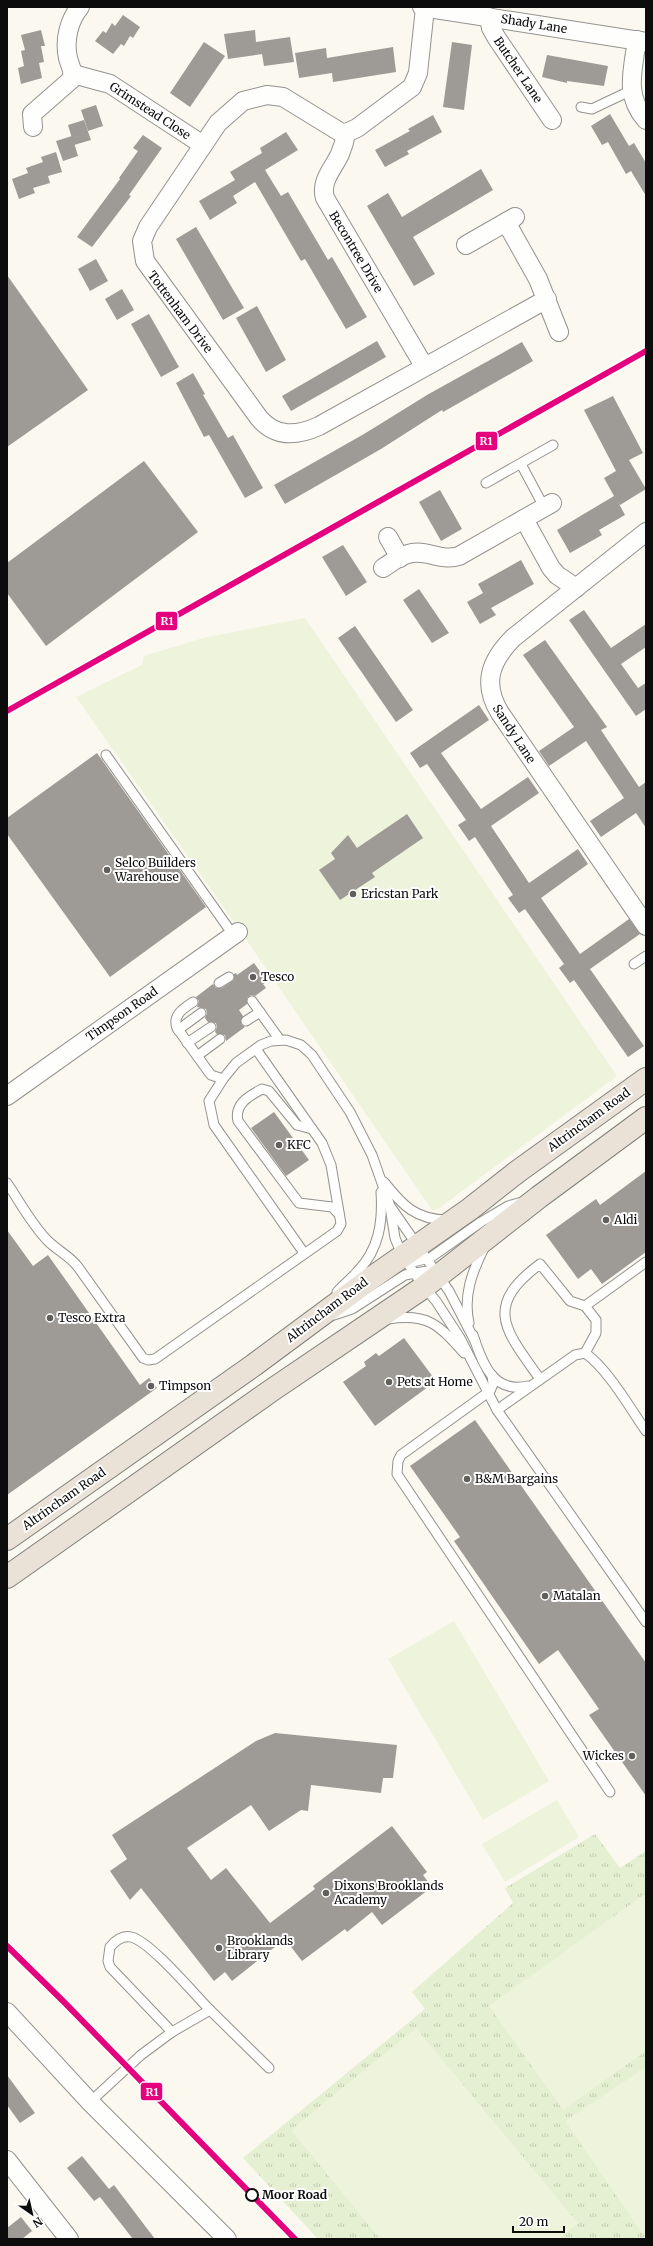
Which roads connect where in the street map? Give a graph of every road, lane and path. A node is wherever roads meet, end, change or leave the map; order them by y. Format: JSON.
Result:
{"nodes":[{"id":1,"x":80,"y":7,"type":"edge"},
{"id":2,"x":423,"y":7,"type":"edge"},
{"id":3,"x":489,"y":17,"type":"junction"},
{"id":4,"x":642,"y":41,"type":"edge"},
{"id":5,"x":73,"y":74,"type":"junction"},
{"id":6,"x":632,"y":90,"type":"junction"},
{"id":7,"x":581,"y":107,"type":"dead end"},
{"id":8,"x":552,"y":120,"type":"dead end"},
{"id":9,"x":646,"y":120,"type":"edge"},
{"id":10,"x":33,"y":126,"type":"dead end"},
{"id":11,"x":346,"y":133,"type":"junction"},
{"id":12,"x":203,"y":145,"type":"junction"},
{"id":13,"x":466,"y":245,"type":"dead end"},
{"id":14,"x":547,"y":299,"type":"junction"},
{"id":15,"x":559,"y":332,"type":"dead end"},
{"id":16,"x":424,"y":366,"type":"junction"},
{"id":17,"x":553,"y":445,"type":"dead end"},
{"id":18,"x":521,"y":464,"type":"junction"},
{"id":19,"x":486,"y":484,"type":"dead end"},
{"id":20,"x":548,"y":505,"type":"joint"},
{"id":21,"x":524,"y":519,"type":"junction"},
{"id":22,"x":386,"y":532,"type":"dead end"},
{"id":23,"x":646,"y":532,"type":"edge"},
{"id":24,"x":400,"y":558,"type":"junction"},
{"id":25,"x":383,"y":568,"type":"dead end"},
{"id":26,"x":576,"y":588,"type":"junction"},
{"id":27,"x":106,"y":755,"type":"dead end"},
{"id":28,"x":646,"y":926,"type":"edge"},
{"id":29,"x":236,"y":934,"type":"joint"},
{"id":30,"x":646,"y":956,"type":"edge"},
{"id":31,"x":634,"y":964,"type":"dead end"},
{"id":32,"x":229,"y":977,"type":"dead end"},
{"id":33,"x":219,"y":983,"type":"dead end"},
{"id":34,"x":252,"y":1001,"type":"dead end"},
{"id":35,"x":193,"y":1002,"type":"dead end"},
{"id":36,"x":260,"y":1012,"type":"junction"},
{"id":37,"x":202,"y":1013,"type":"dead end"},
{"id":38,"x":246,"y":1021,"type":"dead end"},
{"id":39,"x":211,"y":1026,"type":"dead end"},
{"id":40,"x":178,"y":1030,"type":"junction"},
{"id":41,"x":220,"y":1039,"type":"dead end"},
{"id":42,"x":280,"y":1040,"type":"junction"},
{"id":43,"x":187,"y":1043,"type":"junction"},
{"id":44,"x":256,"y":1048,"type":"junction"},
{"id":45,"x":197,"y":1056,"type":"junction"},
{"id":46,"x":222,"y":1079,"type":"junction"},
{"id":47,"x":646,"y":1079,"type":"edge"},
{"id":48,"x":7,"y":1096,"type":"edge"},
{"id":49,"x":646,"y":1118,"type":"edge"},
{"id":50,"x":312,"y":1129,"type":"junction"},
{"id":51,"x":379,"y":1176,"type":"junction"},
{"id":52,"x":7,"y":1183,"type":"edge"},
{"id":53,"x":538,"y":1197,"type":"junction"},
{"id":54,"x":390,"y":1206,"type":"junction"},
{"id":55,"x":339,"y":1214,"type":"junction"},
{"id":56,"x":453,"y":1220,"type":"junction"},
{"id":57,"x":491,"y":1236,"type":"junction"},
{"id":58,"x":304,"y":1253,"type":"junction"},
{"id":59,"x":413,"y":1256,"type":"junction"},
{"id":60,"x":646,"y":1262,"type":"edge"},
{"id":61,"x":428,"y":1277,"type":"junction"},
{"id":62,"x":585,"y":1306,"type":"junction"},
{"id":63,"x":375,"y":1321,"type":"junction"},
{"id":64,"x":306,"y":1325,"type":"junction"},
{"id":65,"x":475,"y":1341,"type":"junction"},
{"id":66,"x":585,"y":1353,"type":"junction"},
{"id":67,"x":473,"y":1362,"type":"junction"},
{"id":68,"x":492,"y":1375,"type":"junction"},
{"id":69,"x":540,"y":1379,"type":"junction"},
{"id":70,"x":531,"y":1385,"type":"junction"},
{"id":71,"x":487,"y":1393,"type":"junction"},
{"id":72,"x":497,"y":1410,"type":"junction"},
{"id":73,"x":646,"y":1431,"type":"edge"},
{"id":74,"x":7,"y":1539,"type":"edge"},
{"id":75,"x":7,"y":1577,"type":"edge"},
{"id":76,"x":646,"y":1622,"type":"edge"},
{"id":77,"x":610,"y":1792,"type":"dead end"},
{"id":78,"x":210,"y":2010,"type":"junction"},
{"id":79,"x":7,"y":2012,"type":"edge"},
{"id":80,"x":172,"y":2032,"type":"junction"},
{"id":81,"x":269,"y":2068,"type":"dead end"},
{"id":82,"x":90,"y":2102,"type":"junction"},
{"id":83,"x":10,"y":2170,"type":"edge"},
{"id":84,"x":69,"y":2239,"type":"edge"},
{"id":85,"x":227,"y":2239,"type":"edge"}],
"edges":[{"from":1,"to":5,"type":"street"},
{"from":2,"to":3,"type":"street","name":"Shady Lane"},
{"from":2,"to":11,"type":"street"},
{"from":3,"to":4,"type":"street","name":"Shady Lane"},
{"from":3,"to":8,"type":"street","name":"Butcher Lane"},
{"from":4,"to":6,"type":"street"},
{"from":5,"to":10,"type":"street"},
{"from":5,"to":12,"type":"street","name":"Grimstead Close"},
{"from":6,"to":7,"type":"lane"},
{"from":6,"to":9,"type":"street"},
{"from":11,"to":12,"type":"street","name":"Tottenham Drive"},
{"from":11,"to":16,"type":"street","name":"Becontree Drive"},
{"from":12,"to":16,"type":"street","name":"Tottenham Drive"},
{"from":13,"to":14,"type":"street"},
{"from":14,"to":15,"type":"street"},
{"from":14,"to":16,"type":"street","name":"Tottenham Drive"},
{"from":17,"to":18,"type":"lane"},
{"from":18,"to":19,"type":"lane"},
{"from":18,"to":20,"type":"lane"},
{"from":20,"to":21,"type":"street"},
{"from":21,"to":24,"type":"street"},
{"from":21,"to":26,"type":"street"},
{"from":22,"to":24,"type":"street"},
{"from":23,"to":26,"type":"street","name":"Sandy Lane"},
{"from":24,"to":25,"type":"street"},
{"from":26,"to":28,"type":"street","name":"Sandy Lane"},
{"from":27,"to":29,"type":"lane"},
{"from":29,"to":48,"type":"street","name":"Timpson Road"},
{"from":30,"to":31,"type":"lane"},
{"from":32,"to":33,"type":"lane"},
{"from":34,"to":36,"type":"lane"},
{"from":35,"to":40,"type":"lane"},
{"from":36,"to":38,"type":"lane"},
{"from":36,"to":42,"type":"lane"},
{"from":37,"to":40,"type":"lane"},
{"from":39,"to":43,"type":"lane"},
{"from":40,"to":43,"type":"lane"},
{"from":41,"to":45,"type":"lane"},
{"from":42,"to":44,"type":"lane"},
{"from":42,"to":51,"type":"lane"},
{"from":43,"to":45,"type":"lane"},
{"from":44,"to":46,"type":"lane"},
{"from":44,"to":50,"type":"lane"},
{"from":45,"to":46,"type":"lane"},
{"from":46,"to":58,"type":"lane"},
{"from":47,"to":56,"type":"highway","name":"Altrincham Road"},
{"from":49,"to":53,"type":"highway"},
{"from":50,"to":55,"type":"lane"},
{"from":50,"to":55,"type":"lane"},
{"from":51,"to":54,"type":"lane"},
{"from":51,"to":56,"type":"lane"},
{"from":51,"to":64,"type":"lane"},
{"from":52,"to":58,"type":"lane"},
{"from":53,"to":57,"type":"highway"},
{"from":53,"to":59,"type":"lane"},
{"from":54,"to":59,"type":"lane"},
{"from":54,"to":59,"type":"lane"},
{"from":55,"to":58,"type":"lane"},
{"from":56,"to":59,"type":"highway","name":"Altrincham Road"},
{"from":57,"to":61,"type":"highway"},
{"from":57,"to":65,"type":"lane"},
{"from":59,"to":61,"type":"lane"},
{"from":59,"to":61,"type":"lane"},
{"from":59,"to":64,"type":"highway","name":"Altrincham Road"},
{"from":60,"to":62,"type":"lane"},
{"from":61,"to":63,"type":"highway"},
{"from":61,"to":64,"type":"lane"},
{"from":61,"to":65,"type":"lane"},
{"from":61,"to":67,"type":"lane"},
{"from":62,"to":66,"type":"lane"},
{"from":62,"to":69,"type":"lane"},
{"from":63,"to":67,"type":"lane"},
{"from":63,"to":75,"type":"highway"},
{"from":64,"to":74,"type":"highway","name":"Altrincham Road"},
{"from":65,"to":68,"type":"lane"},
{"from":66,"to":69,"type":"lane"},
{"from":66,"to":73,"type":"lane"},
{"from":67,"to":71,"type":"lane"},
{"from":68,"to":70,"type":"lane"},
{"from":68,"to":71,"type":"lane"},
{"from":69,"to":70,"type":"lane"},
{"from":70,"to":72,"type":"lane"},
{"from":71,"to":72,"type":"lane"},
{"from":71,"to":77,"type":"lane"},
{"from":72,"to":76,"type":"lane"},
{"from":78,"to":80,"type":"lane"},
{"from":78,"to":80,"type":"lane"},
{"from":78,"to":81,"type":"lane"},
{"from":79,"to":82,"type":"street"},
{"from":80,"to":82,"type":"lane"},
{"from":82,"to":85,"type":"street"},
{"from":83,"to":84,"type":"street"}]}
